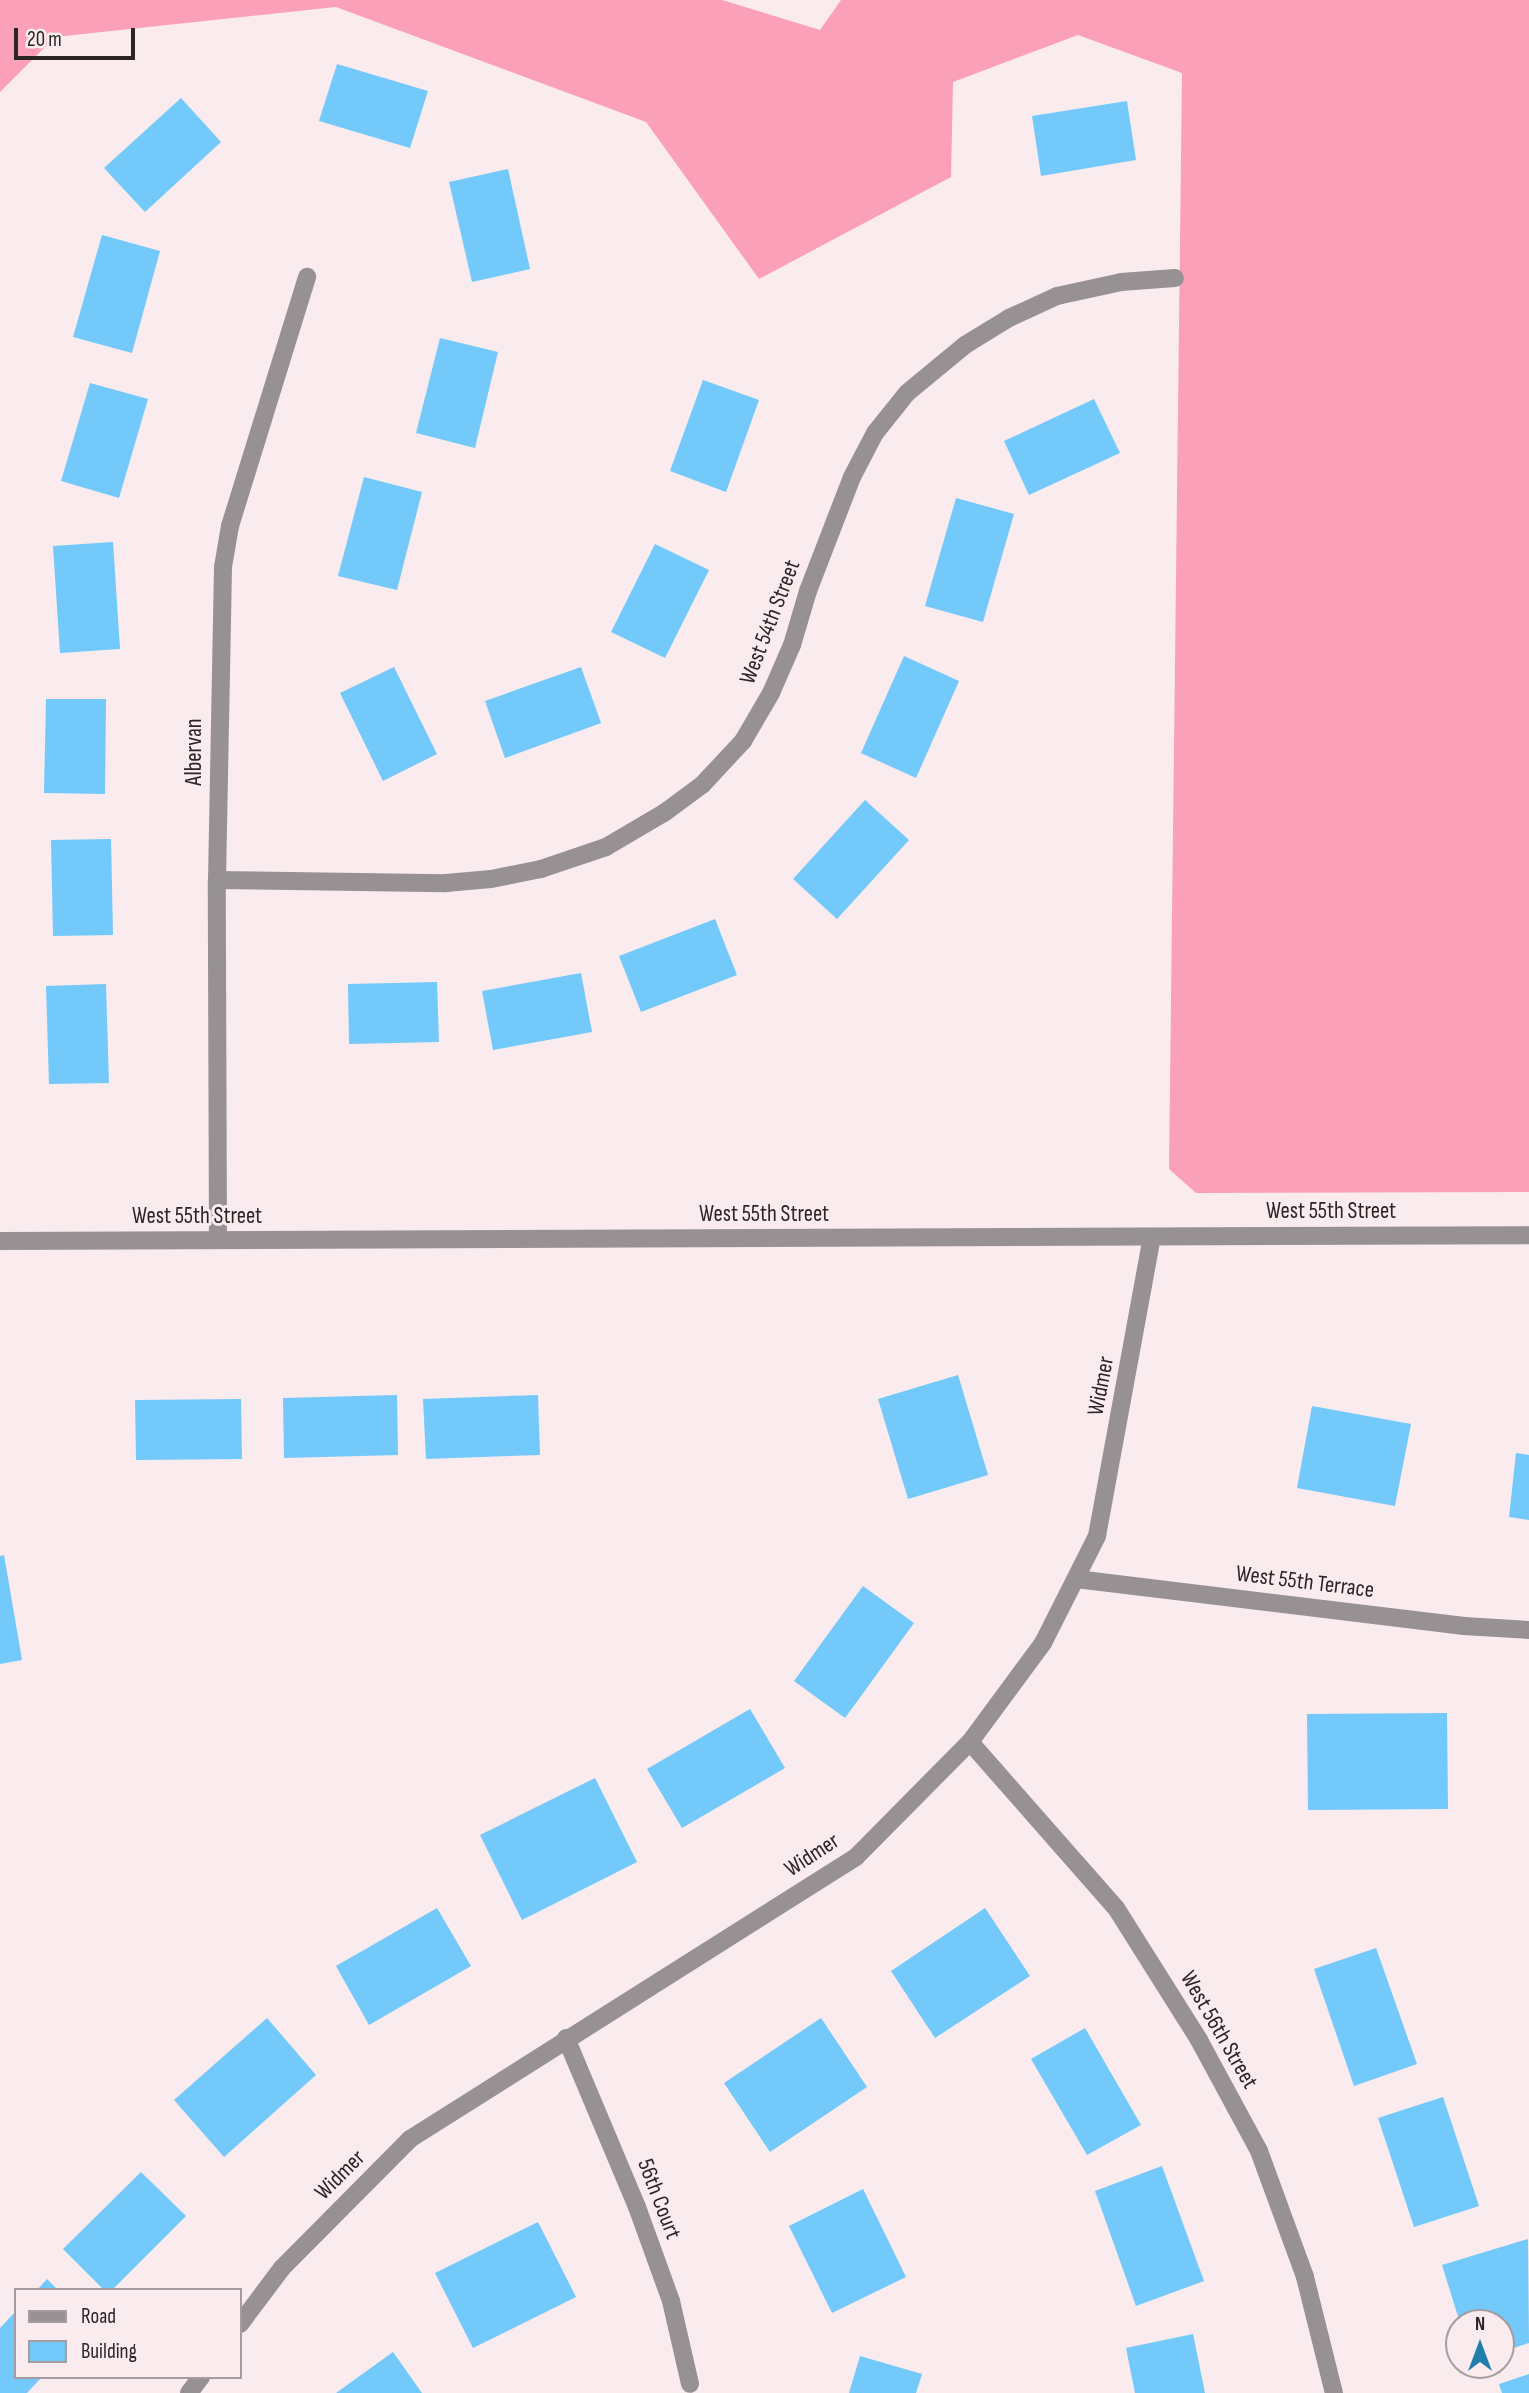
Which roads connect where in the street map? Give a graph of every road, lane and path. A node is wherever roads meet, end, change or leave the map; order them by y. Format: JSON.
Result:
{"nodes":[{"id":1,"x":307,"y":277,"type":"dead end"},
{"id":2,"x":1175,"y":278,"type":"dead end"},
{"id":3,"x":217,"y":880,"type":"junction"},
{"id":4,"x":1529,"y":1235,"type":"edge"},
{"id":5,"x":1153,"y":1237,"type":"junction"},
{"id":6,"x":218,"y":1240,"type":"junction"},
{"id":7,"x":0,"y":1241,"type":"edge"},
{"id":8,"x":1076,"y":1579,"type":"junction"},
{"id":9,"x":1529,"y":1630,"type":"edge"},
{"id":10,"x":970,"y":1742,"type":"junction"},
{"id":11,"x":566,"y":2038,"type":"junction"},
{"id":12,"x":242,"y":2322,"type":"edge"},
{"id":13,"x":690,"y":2384,"type":"dead end"},
{"id":14,"x":1334,"y":2393,"type":"edge"}],
"edges":[{"from":1,"to":3,"type":"street","name":"Albervan"},
{"from":2,"to":3,"type":"street","name":"West 54th Street"},
{"from":3,"to":6,"type":"street","name":"Albervan"},
{"from":4,"to":5,"type":"street","name":"West 55th Street"},
{"from":5,"to":6,"type":"street","name":"West 55th Street"},
{"from":5,"to":8,"type":"street","name":"Widmer"},
{"from":6,"to":7,"type":"street","name":"West 55th Street"},
{"from":8,"to":9,"type":"street","name":"West 55th Terrace"},
{"from":8,"to":10,"type":"street","name":"Widmer"},
{"from":10,"to":11,"type":"street","name":"Widmer"},
{"from":10,"to":14,"type":"street","name":"West 56th Street"},
{"from":11,"to":12,"type":"street","name":"Widmer"},
{"from":11,"to":13,"type":"street","name":"56th Court"}]}
